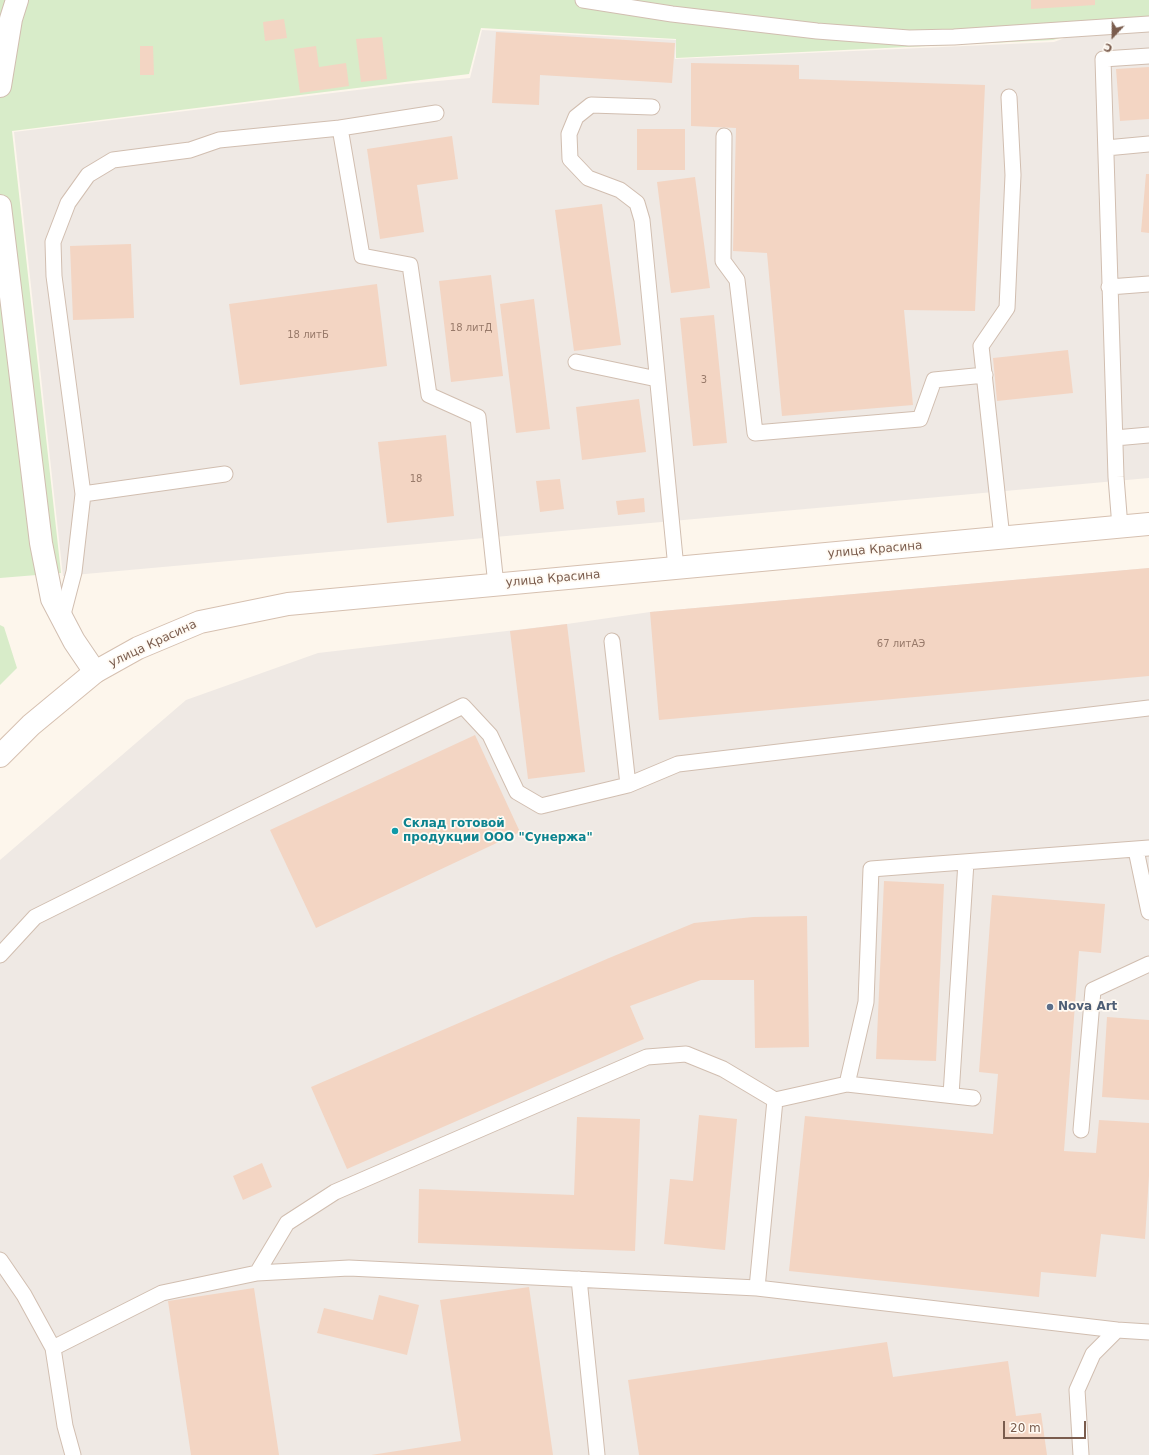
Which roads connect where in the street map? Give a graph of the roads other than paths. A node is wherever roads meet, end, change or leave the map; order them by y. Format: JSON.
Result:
{"nodes":[{"id":1,"x":17,"y":0,"type":"edge"},
{"id":2,"x":583,"y":0,"type":"edge"},
{"id":3,"x":1149,"y":24,"type":"edge"},
{"id":4,"x":1149,"y":56,"type":"edge"},
{"id":5,"x":0,"y":86,"type":"edge"},
{"id":6,"x":1009,"y":97,"type":"dead end"},
{"id":7,"x":652,"y":107,"type":"dead end"},
{"id":8,"x":436,"y":113,"type":"dead end"},
{"id":9,"x":340,"y":128,"type":"junction"},
{"id":10,"x":724,"y":136,"type":"dead end"},
{"id":11,"x":1149,"y":144,"type":"edge"},
{"id":12,"x":1106,"y":148,"type":"junction"},
{"id":13,"x":0,"y":206,"type":"edge"},
{"id":14,"x":1149,"y":284,"type":"edge"},
{"id":15,"x":1109,"y":287,"type":"junction"},
{"id":16,"x":576,"y":362,"type":"dead end"},
{"id":17,"x":985,"y":376,"type":"junction"},
{"id":18,"x":658,"y":379,"type":"junction"},
{"id":19,"x":1149,"y":435,"type":"edge"},
{"id":20,"x":1115,"y":438,"type":"junction"},
{"id":21,"x":225,"y":474,"type":"dead end"},
{"id":22,"x":83,"y":494,"type":"junction"},
{"id":23,"x":1149,"y":524,"type":"edge"},
{"id":24,"x":1120,"y":527,"type":"junction"},
{"id":25,"x":1002,"y":538,"type":"junction"},
{"id":26,"x":676,"y":568,"type":"junction"},
{"id":27,"x":496,"y":585,"type":"junction"},
{"id":28,"x":62,"y":618,"type":"junction"},
{"id":29,"x":612,"y":641,"type":"dead end"},
{"id":30,"x":95,"y":672,"type":"junction"},
{"id":31,"x":1149,"y":708,"type":"edge"},
{"id":32,"x":0,"y":756,"type":"edge"},
{"id":33,"x":628,"y":785,"type":"junction"},
{"id":34,"x":1142,"y":849,"type":"edge"},
{"id":35,"x":966,"y":862,"type":"junction"},
{"id":36,"x":1149,"y":912,"type":"edge"},
{"id":37,"x":0,"y":955,"type":"edge"},
{"id":38,"x":1149,"y":964,"type":"edge"},
{"id":39,"x":847,"y":1084,"type":"junction"},
{"id":40,"x":951,"y":1095,"type":"junction"},
{"id":41,"x":973,"y":1098,"type":"dead end"},
{"id":42,"x":775,"y":1100,"type":"junction"},
{"id":43,"x":1081,"y":1130,"type":"dead end"},
{"id":44,"x":0,"y":1260,"type":"edge"},
{"id":45,"x":257,"y":1273,"type":"junction"},
{"id":46,"x":579,"y":1279,"type":"junction"},
{"id":47,"x":757,"y":1288,"type":"junction"},
{"id":48,"x":1117,"y":1330,"type":"junction"},
{"id":49,"x":1149,"y":1332,"type":"edge"},
{"id":50,"x":53,"y":1348,"type":"junction"},
{"id":51,"x":73,"y":1455,"type":"edge"},
{"id":52,"x":596,"y":1455,"type":"edge"},
{"id":53,"x":1081,"y":1455,"type":"edge"}],
"edges":[{"from":1,"to":5,"type":"main road"},
{"from":2,"to":3,"type":"lane"},
{"from":4,"to":12,"type":"lane"},
{"from":6,"to":17,"type":"lane"},
{"from":7,"to":18,"type":"lane"},
{"from":8,"to":9,"type":"lane"},
{"from":9,"to":22,"type":"lane"},
{"from":9,"to":27,"type":"lane"},
{"from":10,"to":17,"type":"lane"},
{"from":11,"to":12,"type":"lane"},
{"from":12,"to":15,"type":"lane"},
{"from":13,"to":28,"type":"main road"},
{"from":14,"to":15,"type":"lane"},
{"from":15,"to":20,"type":"lane"},
{"from":16,"to":18,"type":"lane"},
{"from":17,"to":25,"type":"lane"},
{"from":18,"to":26,"type":"lane"},
{"from":19,"to":20,"type":"lane"},
{"from":20,"to":24,"type":"lane"},
{"from":21,"to":22,"type":"lane"},
{"from":22,"to":28,"type":"lane"},
{"from":23,"to":24,"type":"main road","name":"улица Красина"},
{"from":24,"to":25,"type":"main road","name":"улица Красина"},
{"from":25,"to":26,"type":"main road","name":"улица Красина"},
{"from":26,"to":27,"type":"main road","name":"улица Красина"},
{"from":27,"to":30,"type":"main road","name":"улица Красина"},
{"from":28,"to":30,"type":"main road"},
{"from":29,"to":33,"type":"lane"},
{"from":30,"to":32,"type":"main road","name":"улица Красина"},
{"from":31,"to":33,"type":"lane"},
{"from":33,"to":37,"type":"lane"},
{"from":34,"to":35,"type":"lane"},
{"from":34,"to":36,"type":"lane"},
{"from":35,"to":39,"type":"lane"},
{"from":35,"to":40,"type":"lane"},
{"from":38,"to":43,"type":"lane"},
{"from":39,"to":40,"type":"lane"},
{"from":39,"to":42,"type":"lane"},
{"from":40,"to":41,"type":"lane"},
{"from":42,"to":45,"type":"lane"},
{"from":42,"to":47,"type":"lane"},
{"from":44,"to":50,"type":"lane"},
{"from":45,"to":46,"type":"lane"},
{"from":45,"to":50,"type":"lane"},
{"from":46,"to":47,"type":"lane"},
{"from":46,"to":52,"type":"lane"},
{"from":47,"to":48,"type":"lane"},
{"from":48,"to":49,"type":"lane"},
{"from":48,"to":53,"type":"lane"},
{"from":50,"to":51,"type":"lane"}]}
